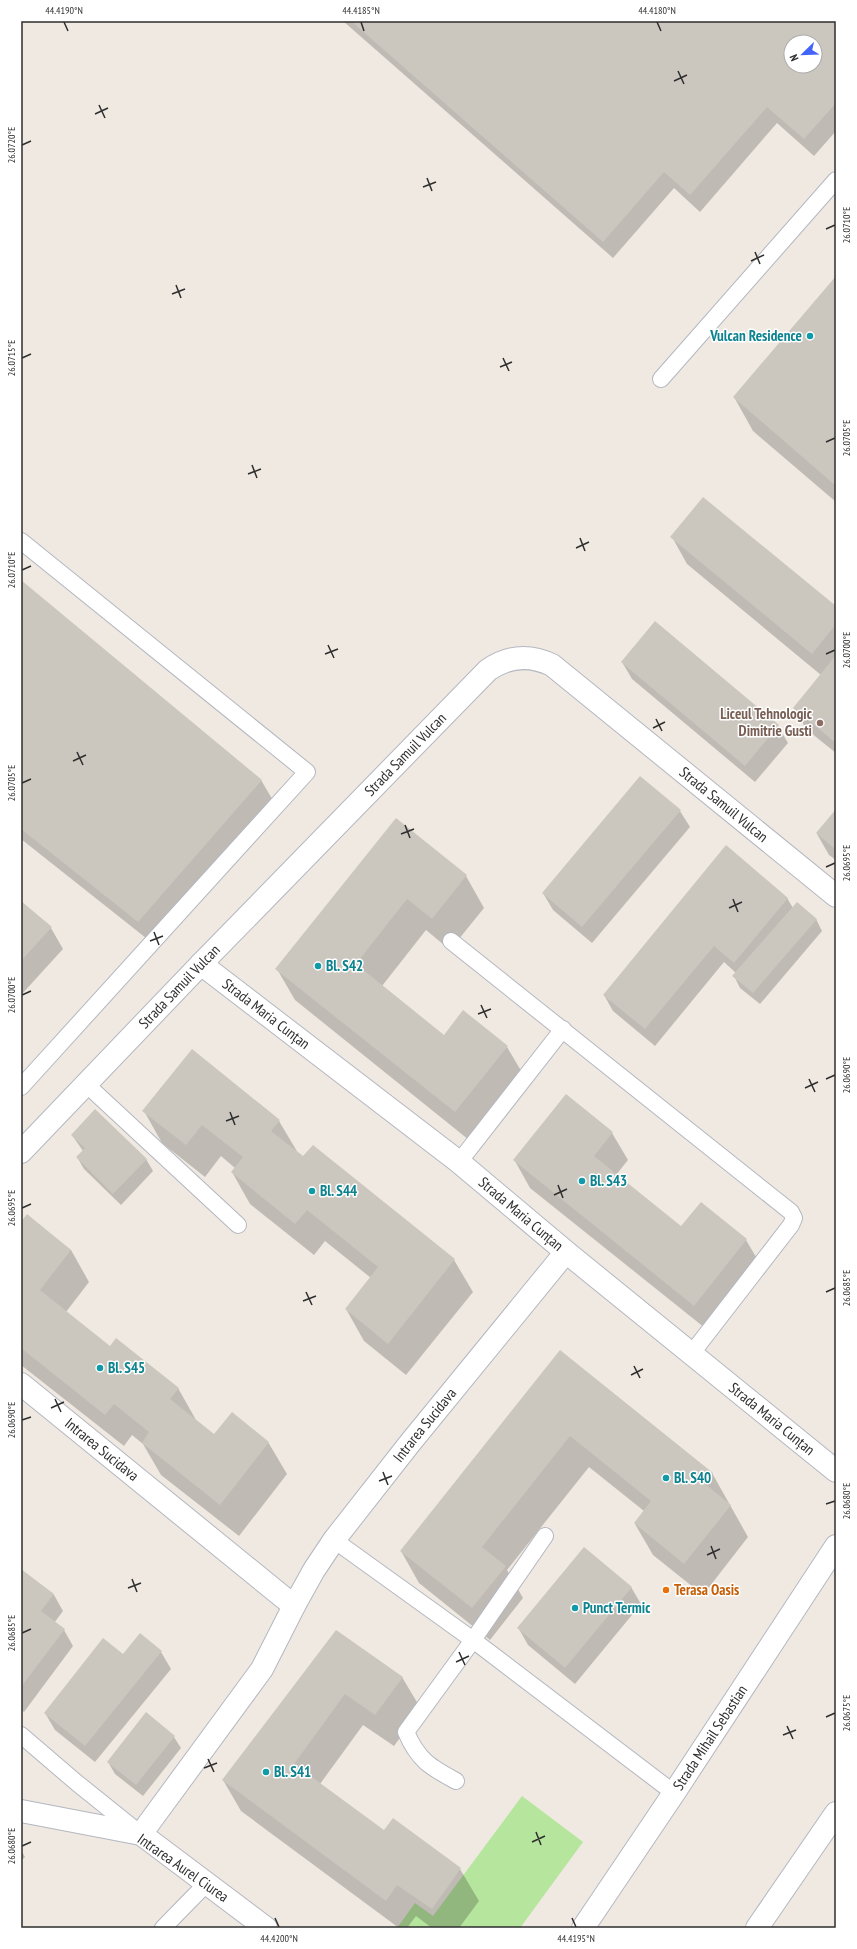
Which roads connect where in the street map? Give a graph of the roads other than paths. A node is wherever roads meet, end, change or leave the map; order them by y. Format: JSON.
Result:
{"nodes":[{"id":1,"x":836,"y":180,"type":"edge"},
{"id":2,"x":661,"y":379,"type":"dead end"},
{"id":3,"x":21,"y":541,"type":"edge"},
{"id":4,"x":836,"y":896,"type":"edge"},
{"id":5,"x":451,"y":941,"type":"dead end"},
{"id":6,"x":200,"y":964,"type":"junction"},
{"id":7,"x":563,"y":1029,"type":"junction"},
{"id":8,"x":86,"y":1084,"type":"junction"},
{"id":9,"x":21,"y":1087,"type":"edge"},
{"id":10,"x":21,"y":1152,"type":"edge"},
{"id":11,"x":459,"y":1162,"type":"junction"},
{"id":12,"x":238,"y":1225,"type":"dead end"},
{"id":13,"x":566,"y":1252,"type":"junction"},
{"id":14,"x":692,"y":1353,"type":"junction"},
{"id":15,"x":21,"y":1384,"type":"edge"},
{"id":16,"x":836,"y":1471,"type":"edge"},
{"id":17,"x":545,"y":1536,"type":"dead end"},
{"id":18,"x":334,"y":1540,"type":"junction"},
{"id":19,"x":836,"y":1546,"type":"edge"},
{"id":20,"x":294,"y":1606,"type":"junction"},
{"id":21,"x":473,"y":1640,"type":"junction"},
{"id":22,"x":21,"y":1735,"type":"edge"},
{"id":23,"x":456,"y":1781,"type":"dead end"},
{"id":24,"x":674,"y":1793,"type":"junction"},
{"id":25,"x":21,"y":1811,"type":"edge"},
{"id":26,"x":836,"y":1813,"type":"edge"},
{"id":27,"x":141,"y":1834,"type":"junction"},
{"id":28,"x":208,"y":1883,"type":"junction"},
{"id":29,"x":163,"y":1928,"type":"edge"},
{"id":30,"x":266,"y":1928,"type":"edge"},
{"id":31,"x":583,"y":1928,"type":"edge"},
{"id":32,"x":757,"y":1928,"type":"edge"}],
"edges":[{"from":1,"to":2,"type":"lane"},
{"from":3,"to":9,"type":"lane"},
{"from":4,"to":6,"type":"street","name":"Strada Samuil Vulcan"},
{"from":5,"to":7,"type":"lane"},
{"from":6,"to":8,"type":"street","name":"Strada Samuil Vulcan"},
{"from":6,"to":11,"type":"street","name":"Strada Maria Cunțan"},
{"from":7,"to":11,"type":"lane"},
{"from":7,"to":14,"type":"lane"},
{"from":8,"to":10,"type":"street","name":"Strada Samuil Vulcan"},
{"from":8,"to":12,"type":"lane"},
{"from":11,"to":13,"type":"street","name":"Strada Maria Cunțan"},
{"from":13,"to":14,"type":"street","name":"Strada Maria Cunțan"},
{"from":13,"to":18,"type":"street","name":"Intrarea Sucidava"},
{"from":14,"to":16,"type":"street","name":"Strada Maria Cunțan"},
{"from":15,"to":20,"type":"street","name":"Intrarea Sucidava"},
{"from":17,"to":21,"type":"lane"},
{"from":18,"to":20,"type":"street","name":"Intrarea Sucidava"},
{"from":18,"to":21,"type":"lane"},
{"from":19,"to":24,"type":"street","name":"Strada Mihail Sebastian"},
{"from":20,"to":27,"type":"street","name":"Intrarea Sucidava"},
{"from":21,"to":23,"type":"lane"},
{"from":21,"to":24,"type":"lane"},
{"from":22,"to":27,"type":"lane"},
{"from":24,"to":31,"type":"street","name":"Strada Mihail Sebastian"},
{"from":25,"to":27,"type":"street","name":"Intrarea Aurel Ciurea"},
{"from":26,"to":32,"type":"street"},
{"from":27,"to":28,"type":"street","name":"Intrarea Aurel Ciurea"},
{"from":28,"to":29,"type":"lane"},
{"from":28,"to":30,"type":"street","name":"Intrarea Aurel Ciurea"}]}
